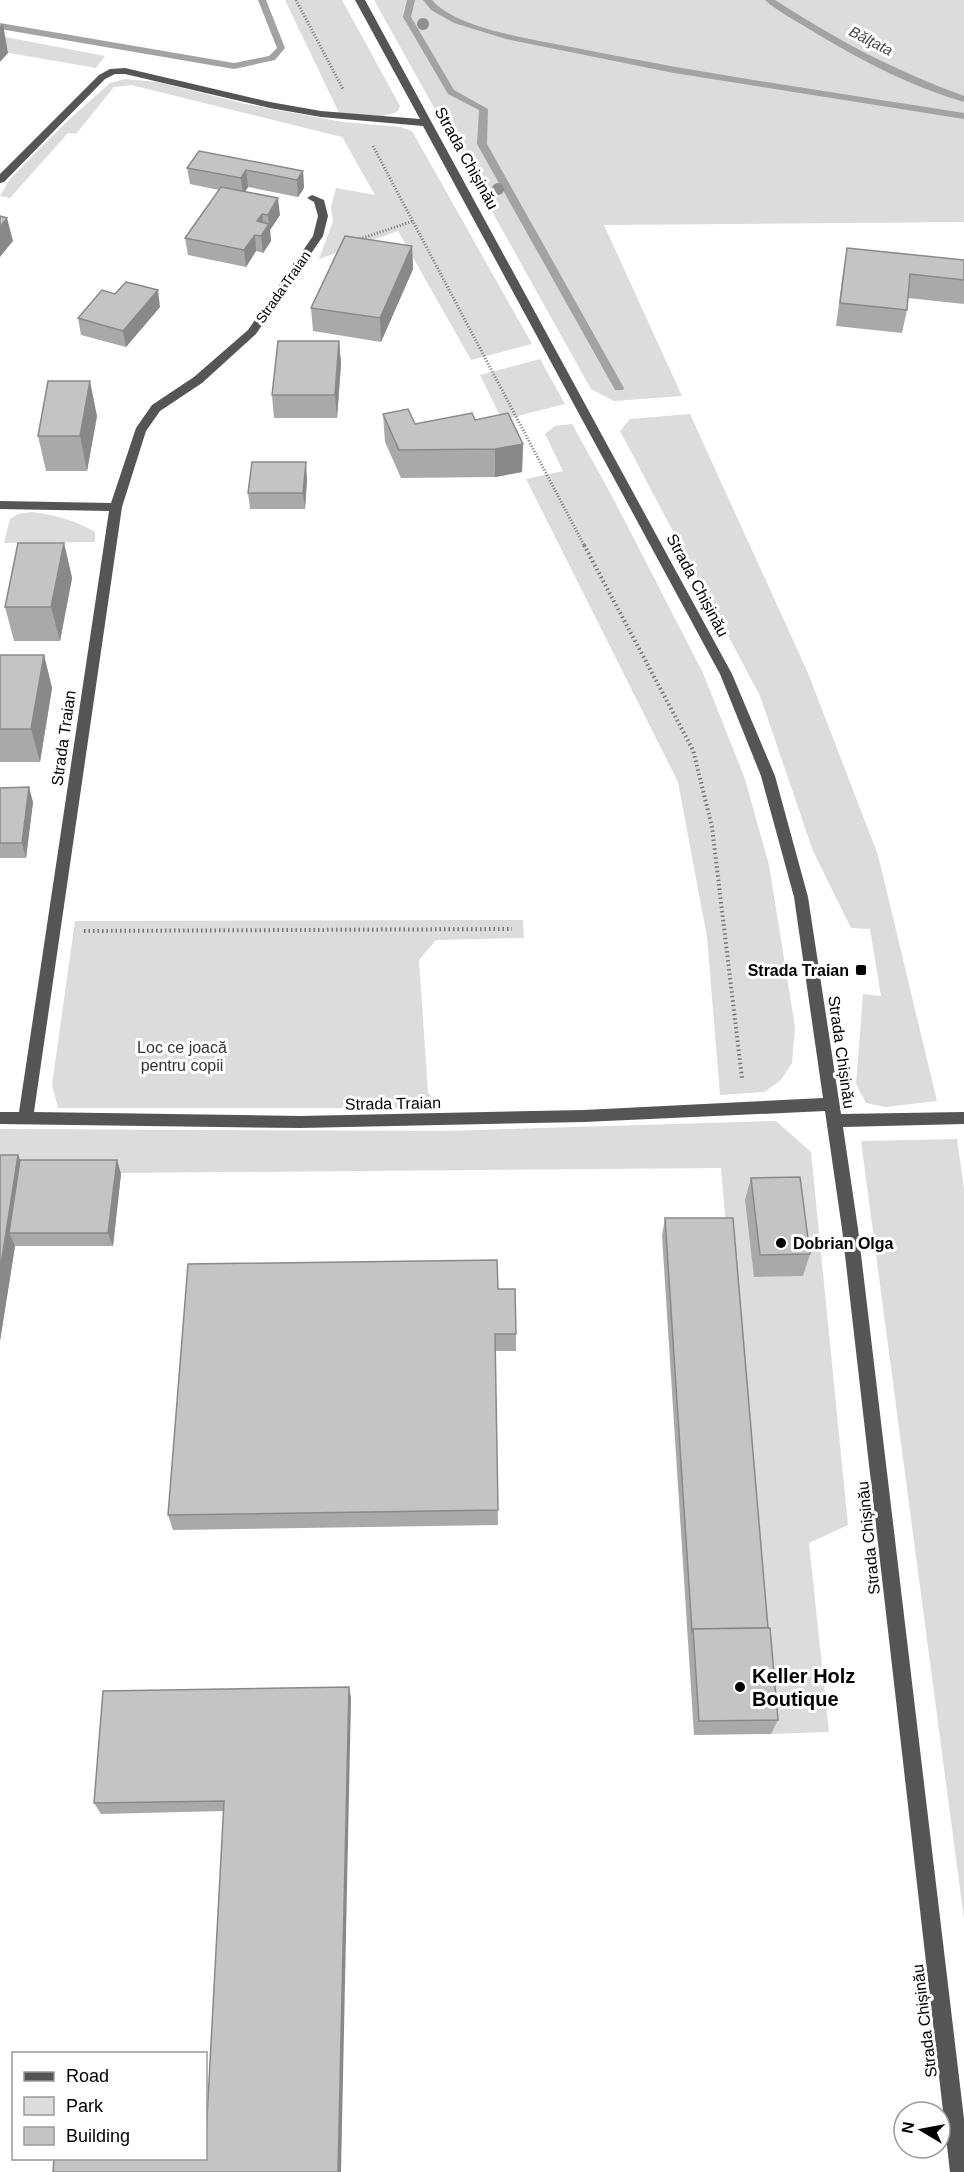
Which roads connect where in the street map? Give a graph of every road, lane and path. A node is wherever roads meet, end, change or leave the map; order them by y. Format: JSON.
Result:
{"nodes":[{"id":1,"x":296,"y":0,"type":"edge"},
{"id":2,"x":360,"y":0,"type":"edge"},
{"id":3,"x":358,"y":119,"type":"junction"},
{"id":4,"x":428,"y":123,"type":"junction"},
{"id":5,"x":0,"y":180,"type":"edge"},
{"id":6,"x":312,"y":198,"type":"dead end"},
{"id":7,"x":413,"y":221,"type":"junction"},
{"id":8,"x":305,"y":257,"type":"junction"},
{"id":9,"x":0,"y":505,"type":"edge"},
{"id":10,"x":116,"y":507,"type":"junction"},
{"id":11,"x":512,"y":929,"type":"dead end"},
{"id":12,"x":53,"y":932,"type":"junction"},
{"id":13,"x":831,"y":1104,"type":"junction"},
{"id":14,"x":746,"y":1108,"type":"junction"},
{"id":15,"x":0,"y":1118,"type":"edge"},
{"id":16,"x":26,"y":1118,"type":"junction"},
{"id":17,"x":964,"y":1118,"type":"edge"},
{"id":18,"x":834,"y":1121,"type":"junction"},
{"id":19,"x":960,"y":2172,"type":"edge"}],
"edges":[{"from":1,"to":3,"type":"path"},
{"from":2,"to":4,"type":"street","name":"Strada Chișinău"},
{"from":3,"to":4,"type":"street"},
{"from":3,"to":5,"type":"street"},
{"from":3,"to":7,"type":"path"},
{"from":4,"to":13,"type":"street","name":"Strada Chișinău"},
{"from":6,"to":8,"type":"street","name":"Strada Traian"},
{"from":7,"to":8,"type":"path"},
{"from":7,"to":14,"type":"path"},
{"from":8,"to":10,"type":"street","name":"Strada Traian"},
{"from":9,"to":10,"type":"street"},
{"from":10,"to":12,"type":"street","name":"Strada Traian"},
{"from":11,"to":12,"type":"path"},
{"from":12,"to":16,"type":"street","name":"Strada Traian"},
{"from":13,"to":14,"type":"street","name":"Strada Traian"},
{"from":13,"to":18,"type":"street","name":"Strada Chișinău"},
{"from":14,"to":16,"type":"street","name":"Strada Traian"},
{"from":15,"to":16,"type":"street","name":"Strada Traian"},
{"from":17,"to":18,"type":"street"},
{"from":18,"to":19,"type":"street","name":"Strada Chișinău"}]}
